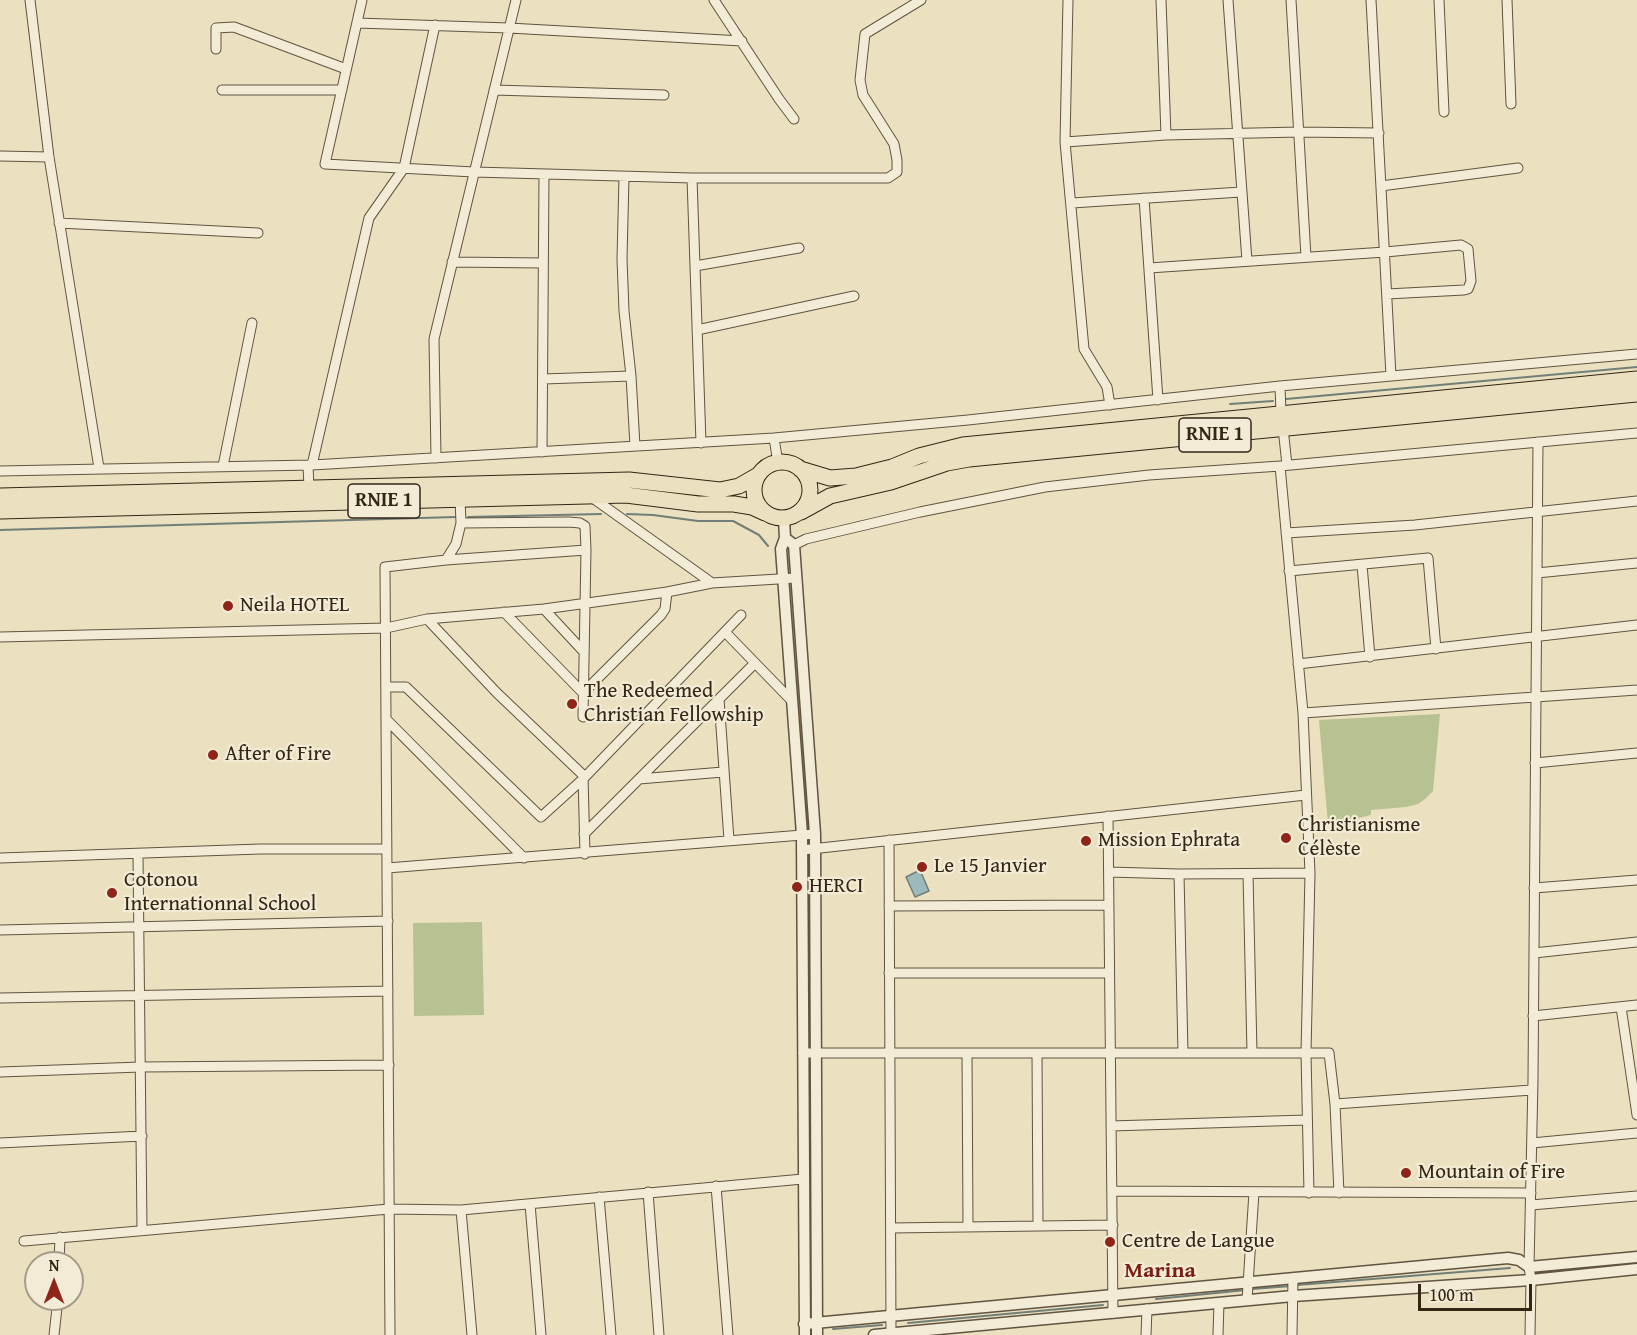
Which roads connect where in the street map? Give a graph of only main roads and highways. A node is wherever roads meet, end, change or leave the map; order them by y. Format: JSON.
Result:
{"nodes":[{"id":1,"x":1637,"y":379,"type":"edge"},
{"id":2,"x":1637,"y":394,"type":"edge"},
{"id":3,"x":1282,"y":421,"type":"junction"},
{"id":4,"x":800,"y":469,"type":"junction"},
{"id":5,"x":758,"y":475,"type":"junction"},
{"id":6,"x":0,"y":496,"type":"edge"},
{"id":7,"x":0,"y":511,"type":"edge"},
{"id":8,"x":801,"y":512,"type":"junction"},
{"id":9,"x":765,"y":513,"type":"junction"}],
"edges":[{"from":1,"to":3,"type":"highway","number":"RNIE 1"},
{"from":2,"to":3,"type":"highway","number":"RNIE 1"},
{"from":3,"to":4,"type":"highway","number":"RNIE 1"},
{"from":3,"to":8,"type":"highway","number":"RNIE 1"},
{"from":4,"to":5,"type":"highway","number":"RNIE 1"},
{"from":4,"to":8,"type":"highway"},
{"from":5,"to":6,"type":"highway","number":"RNIE 1"},
{"from":5,"to":9,"type":"highway"},
{"from":7,"to":9,"type":"highway","number":"RNIE 1"},
{"from":8,"to":9,"type":"highway","number":"RNIE 1"}]}
